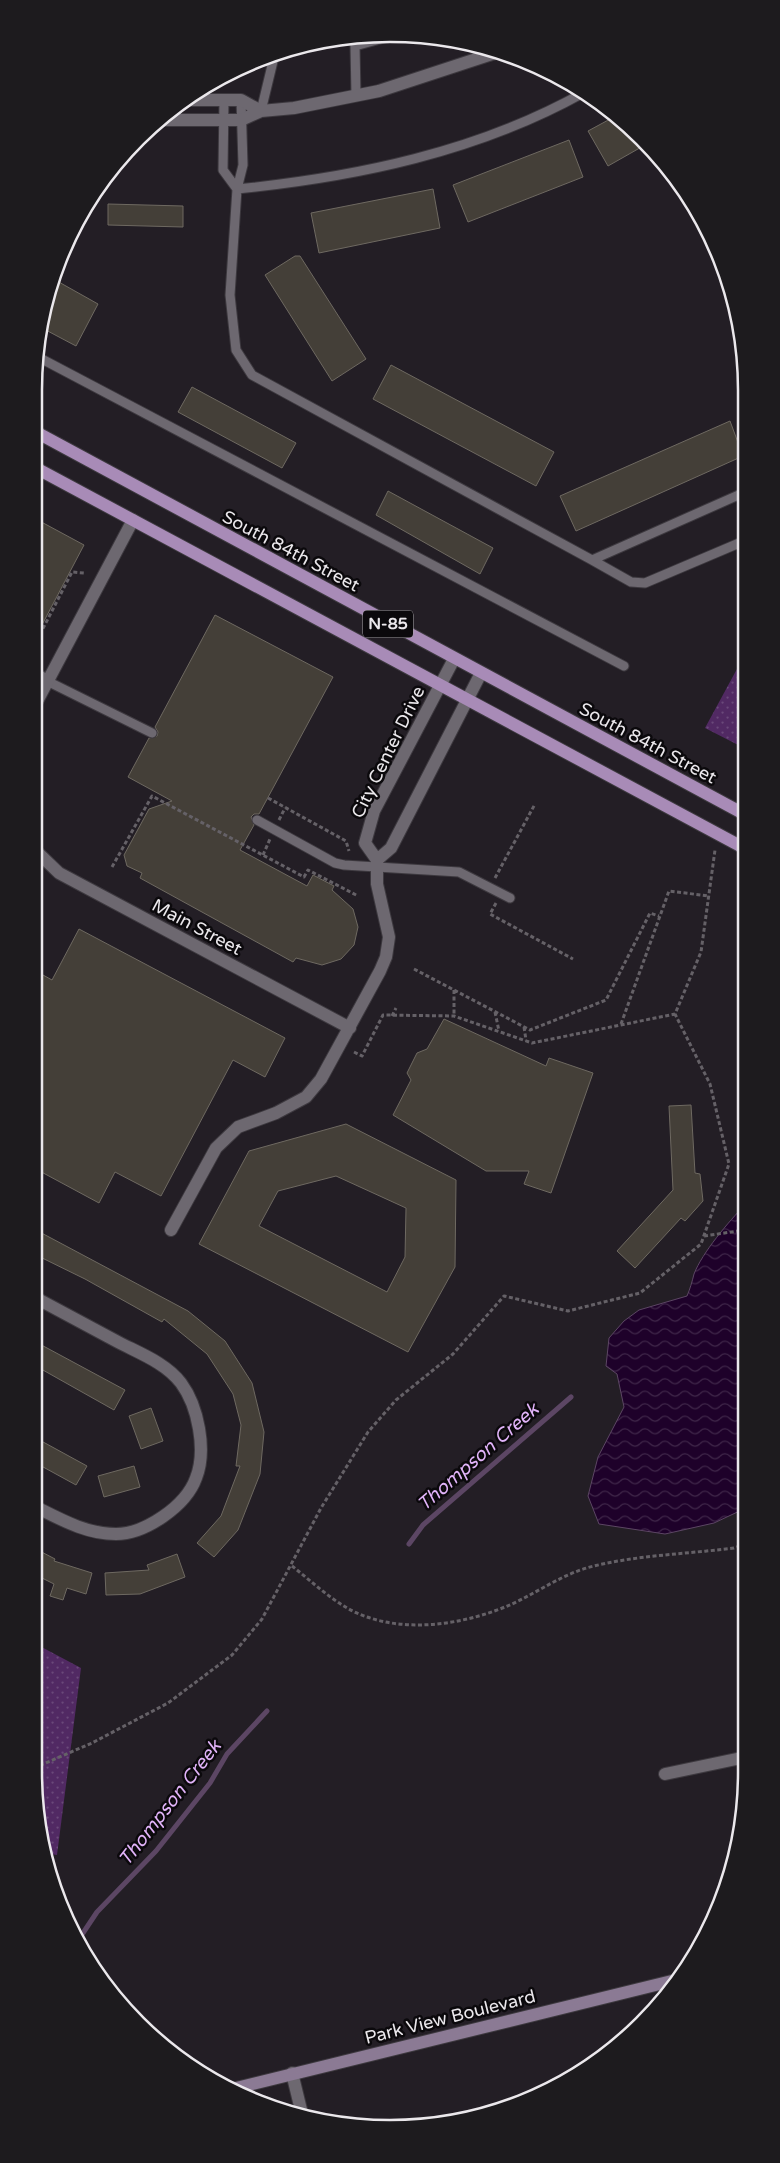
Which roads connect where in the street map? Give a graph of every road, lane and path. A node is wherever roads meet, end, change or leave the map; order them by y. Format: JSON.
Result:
{"nodes":[{"id":1,"x":365,"y":43,"type":"edge"},
{"id":2,"x":486,"y":56,"type":"edge"},
{"id":3,"x":273,"y":63,"type":"edge"},
{"id":4,"x":356,"y":95,"type":"junction"},
{"id":5,"x":576,"y":97,"type":"edge"},
{"id":6,"x":199,"y":100,"type":"edge"},
{"id":7,"x":224,"y":100,"type":"junction"},
{"id":8,"x":241,"y":100,"type":"junction"},
{"id":9,"x":261,"y":111,"type":"junction"},
{"id":10,"x":176,"y":116,"type":"edge"},
{"id":11,"x":171,"y":120,"type":"edge"},
{"id":12,"x":176,"y":120,"type":"junction"},
{"id":13,"x":225,"y":120,"type":"junction"},
{"id":14,"x":241,"y":120,"type":"junction"},
{"id":15,"x":238,"y":189,"type":"junction"},
{"id":16,"x":44,"y":360,"type":"edge"},
{"id":17,"x":42,"y":435,"type":"edge"},
{"id":18,"x":42,"y":471,"type":"edge"},
{"id":19,"x":738,"y":496,"type":"edge"},
{"id":20,"x":133,"y":520,"type":"junction"},
{"id":21,"x":738,"y":544,"type":"edge"},
{"id":22,"x":592,"y":560,"type":"junction"},
{"id":23,"x":84,"y":573,"type":"dead end"},
{"id":24,"x":42,"y":630,"type":"edge"},
{"id":25,"x":454,"y":659,"type":"junction"},
{"id":26,"x":624,"y":666,"type":"dead end"},
{"id":27,"x":480,"y":673,"type":"junction"},
{"id":28,"x":42,"y":678,"type":"edge"},
{"id":29,"x":48,"y":681,"type":"junction"},
{"id":30,"x":441,"y":685,"type":"junction"},
{"id":31,"x":42,"y":692,"type":"edge"},
{"id":32,"x":467,"y":699,"type":"junction"},
{"id":33,"x":152,"y":733,"type":"dead end"},
{"id":34,"x":268,"y":798,"type":"dead end"},
{"id":35,"x":535,"y":804,"type":"dead end"},
{"id":36,"x":285,"y":808,"type":"junction"},
{"id":37,"x":738,"y":811,"type":"edge"},
{"id":38,"x":257,"y":820,"type":"dead end"},
{"id":39,"x":279,"y":821,"type":"dead end"},
{"id":40,"x":271,"y":839,"type":"dead end"},
{"id":41,"x":738,"y":845,"type":"edge"},
{"id":42,"x":715,"y":850,"type":"dead end"},
{"id":43,"x":349,"y":851,"type":"dead end"},
{"id":44,"x":263,"y":855,"type":"junction"},
{"id":45,"x":42,"y":858,"type":"edge"},
{"id":46,"x":377,"y":864,"type":"junction"},
{"id":47,"x":112,"y":867,"type":"dead end"},
{"id":48,"x":495,"y":878,"type":"dead end"},
{"id":49,"x":358,"y":896,"type":"dead end"},
{"id":50,"x":709,"y":896,"type":"junction"},
{"id":51,"x":510,"y":898,"type":"dead end"},
{"id":52,"x":496,"y":903,"type":"dead end"},
{"id":53,"x":659,"y":916,"type":"junction"},
{"id":54,"x":572,"y":959,"type":"dead end"},
{"id":55,"x":414,"y":969,"type":"dead end"},
{"id":56,"x":454,"y":990,"type":"junction"},
{"id":57,"x":396,"y":1008,"type":"dead end"},
{"id":58,"x":495,"y":1012,"type":"junction"},
{"id":59,"x":675,"y":1014,"type":"junction"},
{"id":60,"x":392,"y":1016,"type":"junction"},
{"id":61,"x":454,"y":1016,"type":"junction"},
{"id":62,"x":371,"y":1020,"type":"dead end"},
{"id":63,"x":379,"y":1024,"type":"junction"},
{"id":64,"x":621,"y":1024,"type":"junction"},
{"id":65,"x":524,"y":1027,"type":"junction"},
{"id":66,"x":350,"y":1028,"type":"junction"},
{"id":67,"x":499,"y":1031,"type":"junction"},
{"id":68,"x":526,"y":1041,"type":"junction"},
{"id":69,"x":354,"y":1052,"type":"dead end"},
{"id":70,"x":171,"y":1230,"type":"dead end"},
{"id":71,"x":738,"y":1231,"type":"edge"},
{"id":72,"x":704,"y":1236,"type":"junction"},
{"id":73,"x":42,"y":1301,"type":"edge"},
{"id":74,"x":42,"y":1510,"type":"edge"},
{"id":75,"x":738,"y":1547,"type":"edge"},
{"id":76,"x":292,"y":1566,"type":"junction"},
{"id":77,"x":738,"y":1759,"type":"edge"},
{"id":78,"x":42,"y":1765,"type":"edge"},
{"id":79,"x":665,"y":1774,"type":"dead end"},
{"id":80,"x":668,"y":1982,"type":"edge"},
{"id":81,"x":292,"y":2073,"type":"junction"},
{"id":82,"x":240,"y":2087,"type":"edge"},
{"id":83,"x":301,"y":2109,"type":"edge"}],
"edges":[{"from":1,"to":4,"type":"lane"},
{"from":2,"to":4,"type":"street"},
{"from":3,"to":9,"type":"lane"},
{"from":4,"to":9,"type":"street"},
{"from":5,"to":15,"type":"lane"},
{"from":6,"to":7,"type":"street"},
{"from":7,"to":8,"type":"street"},
{"from":7,"to":13,"type":"lane"},
{"from":8,"to":9,"type":"street"},
{"from":8,"to":14,"type":"lane"},
{"from":9,"to":14,"type":"street"},
{"from":10,"to":12,"type":"lane"},
{"from":11,"to":12,"type":"street"},
{"from":12,"to":13,"type":"street"},
{"from":13,"to":14,"type":"street"},
{"from":13,"to":15,"type":"lane"},
{"from":14,"to":15,"type":"lane"},
{"from":15,"to":22,"type":"lane"},
{"from":16,"to":26,"type":"lane"},
{"from":17,"to":25,"type":"main road","name":"South 84th Street","number":"N-85"},
{"from":18,"to":20,"type":"main road","number":"N-85"},
{"from":19,"to":22,"type":"lane"},
{"from":20,"to":29,"type":"street"},
{"from":20,"to":30,"type":"main road","number":"N-85"},
{"from":21,"to":22,"type":"lane"},
{"from":23,"to":24,"type":"path"},
{"from":25,"to":27,"type":"main road","name":"South 84th Street","number":"N-85"},
{"from":25,"to":30,"type":"street","name":"City Center Drive"},
{"from":27,"to":32,"type":"street"},
{"from":27,"to":37,"type":"main road","name":"South 84th Street","number":"N-85"},
{"from":28,"to":29,"type":"street"},
{"from":29,"to":31,"type":"street"},
{"from":29,"to":33,"type":"lane"},
{"from":30,"to":32,"type":"main road","number":"N-85"},
{"from":30,"to":46,"type":"street","name":"City Center Drive"},
{"from":32,"to":41,"type":"main road","number":"N-85"},
{"from":32,"to":46,"type":"street"},
{"from":34,"to":36,"type":"path"},
{"from":35,"to":48,"type":"path"},
{"from":36,"to":39,"type":"path"},
{"from":36,"to":43,"type":"path"},
{"from":38,"to":46,"type":"lane"},
{"from":40,"to":44,"type":"path"},
{"from":42,"to":50,"type":"path"},
{"from":44,"to":47,"type":"path"},
{"from":44,"to":49,"type":"path"},
{"from":45,"to":66,"type":"street","name":"Main Street"},
{"from":46,"to":51,"type":"lane"},
{"from":46,"to":66,"type":"street","name":"City Center Drive"},
{"from":50,"to":53,"type":"path"},
{"from":50,"to":59,"type":"path"},
{"from":52,"to":54,"type":"path"},
{"from":53,"to":64,"type":"path"},
{"from":53,"to":65,"type":"path"},
{"from":55,"to":56,"type":"path"},
{"from":56,"to":58,"type":"path"},
{"from":56,"to":61,"type":"path"},
{"from":57,"to":60,"type":"path"},
{"from":58,"to":65,"type":"path"},
{"from":58,"to":67,"type":"path"},
{"from":59,"to":64,"type":"path"},
{"from":59,"to":72,"type":"path"},
{"from":60,"to":61,"type":"path"},
{"from":60,"to":63,"type":"path"},
{"from":61,"to":67,"type":"path"},
{"from":62,"to":63,"type":"path"},
{"from":63,"to":69,"type":"path"},
{"from":64,"to":68,"type":"path"},
{"from":65,"to":68,"type":"path"},
{"from":66,"to":70,"type":"street","name":"City Center Drive"},
{"from":67,"to":68,"type":"path"},
{"from":71,"to":72,"type":"path"},
{"from":72,"to":76,"type":"path"},
{"from":73,"to":74,"type":"street"},
{"from":75,"to":76,"type":"path"},
{"from":76,"to":78,"type":"path"},
{"from":77,"to":79,"type":"street"},
{"from":80,"to":81,"type":"street","name":"Park View Boulevard"},
{"from":81,"to":82,"type":"street","name":"Park View Boulevard"},
{"from":81,"to":83,"type":"street"}]}
